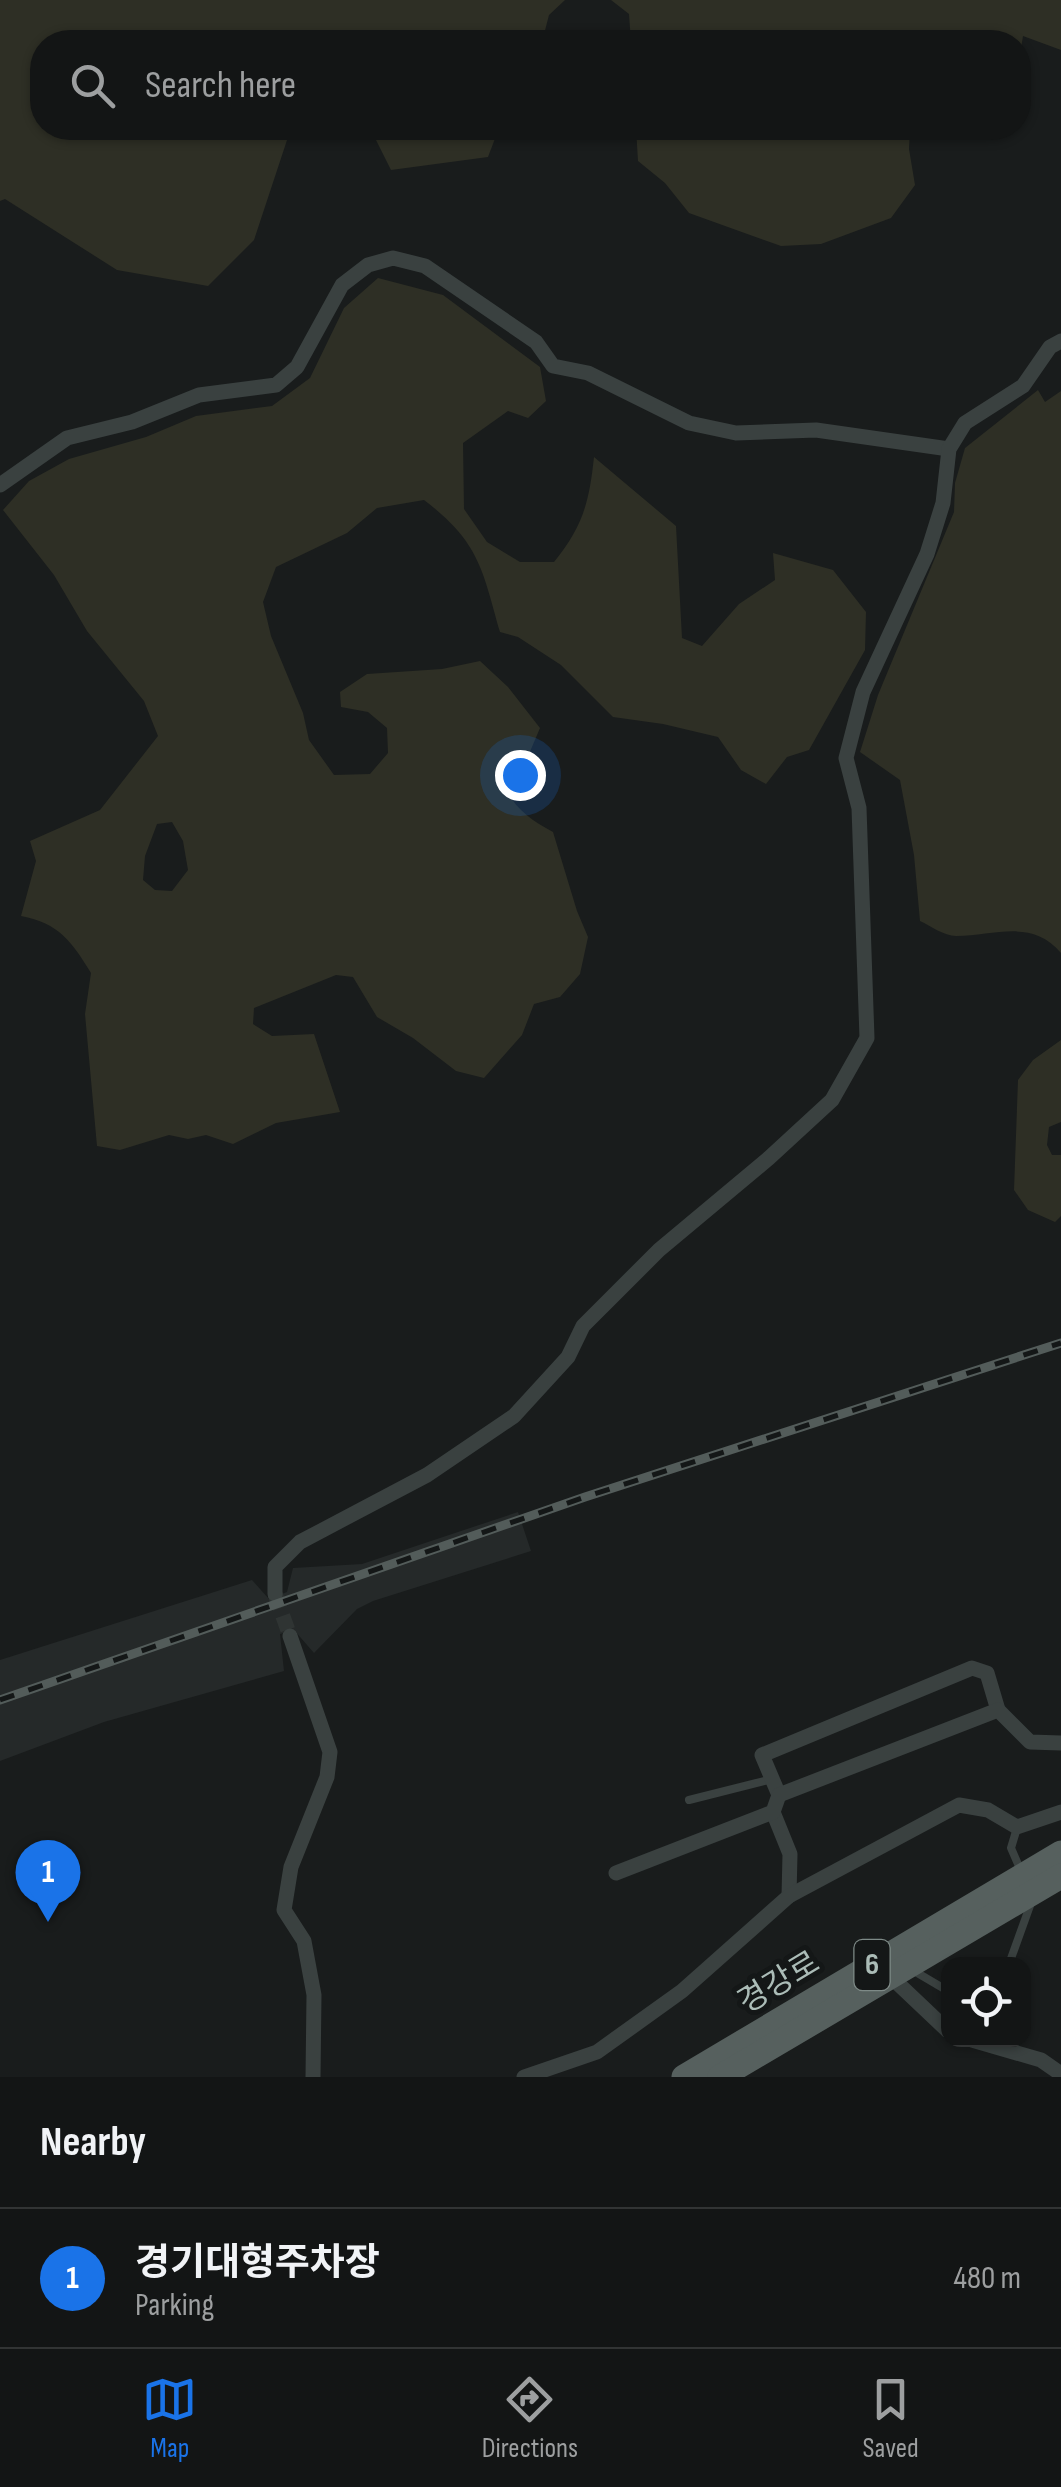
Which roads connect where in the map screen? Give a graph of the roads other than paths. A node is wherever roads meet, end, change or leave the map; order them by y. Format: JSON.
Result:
{"nodes":[{"id":1,"x":1061,"y":342,"type":"edge"},
{"id":2,"x":949,"y":449,"type":"junction"},
{"id":3,"x":0,"y":485,"type":"edge"},
{"id":4,"x":276,"y":1594,"type":"tunnel mouth"},
{"id":5,"x":290,"y":1636,"type":"tunnel mouth"},
{"id":6,"x":998,"y":1710,"type":"junction"},
{"id":7,"x":1061,"y":1743,"type":"edge"},
{"id":8,"x":772,"y":1779,"type":"junction"},
{"id":9,"x":778,"y":1795,"type":"junction"},
{"id":10,"x":689,"y":1800,"type":"dead end"},
{"id":11,"x":772,"y":1812,"type":"junction"},
{"id":12,"x":1061,"y":1812,"type":"edge"},
{"id":13,"x":1016,"y":1828,"type":"junction"},
{"id":14,"x":1061,"y":1853,"type":"edge"},
{"id":15,"x":616,"y":1872,"type":"dead end"},
{"id":16,"x":1061,"y":1876,"type":"edge"},
{"id":17,"x":1029,"y":1882,"type":"junction"},
{"id":18,"x":789,"y":1896,"type":"junction"},
{"id":19,"x":1010,"y":1957,"type":"edge"},
{"id":20,"x":898,"y":1971,"type":"junction"},
{"id":21,"x":941,"y":1988,"type":"edge"},
{"id":22,"x":941,"y":2023,"type":"edge"},
{"id":23,"x":996,"y":2047,"type":"edge"},
{"id":24,"x":1061,"y":2074,"type":"edge"},
{"id":25,"x":313,"y":2077,"type":"edge"},
{"id":26,"x":524,"y":2077,"type":"edge"},
{"id":27,"x":684,"y":2077,"type":"edge"},
{"id":28,"x":720,"y":2077,"type":"edge"}],
"edges":[{"from":1,"to":2,"type":"street"},
{"from":2,"to":3,"type":"street"},
{"from":2,"to":4,"type":"street"},
{"from":5,"to":25,"type":"street"},
{"from":6,"to":7,"type":"street"},
{"from":6,"to":8,"type":"street"},
{"from":6,"to":9,"type":"street"},
{"from":8,"to":9,"type":"street"},
{"from":8,"to":10,"type":"lane"},
{"from":9,"to":11,"type":"street"},
{"from":11,"to":15,"type":"street"},
{"from":11,"to":18,"type":"street"},
{"from":12,"to":13,"type":"street"},
{"from":13,"to":17,"type":"lane"},
{"from":13,"to":18,"type":"street"},
{"from":14,"to":17,"type":"main road","name":"경강로","number":"6"},
{"from":16,"to":17,"type":"main road","name":"경강로","number":"6"},
{"from":17,"to":19,"type":"lane"},
{"from":17,"to":20,"type":"main road","name":"경강로","number":"6"},
{"from":17,"to":27,"type":"main road","name":"경강로","number":"6"},
{"from":18,"to":26,"type":"street"},
{"from":20,"to":21,"type":"lane"},
{"from":20,"to":22,"type":"street"},
{"from":20,"to":28,"type":"main road","name":"경강로","number":"6"},
{"from":23,"to":24,"type":"street"}]}
